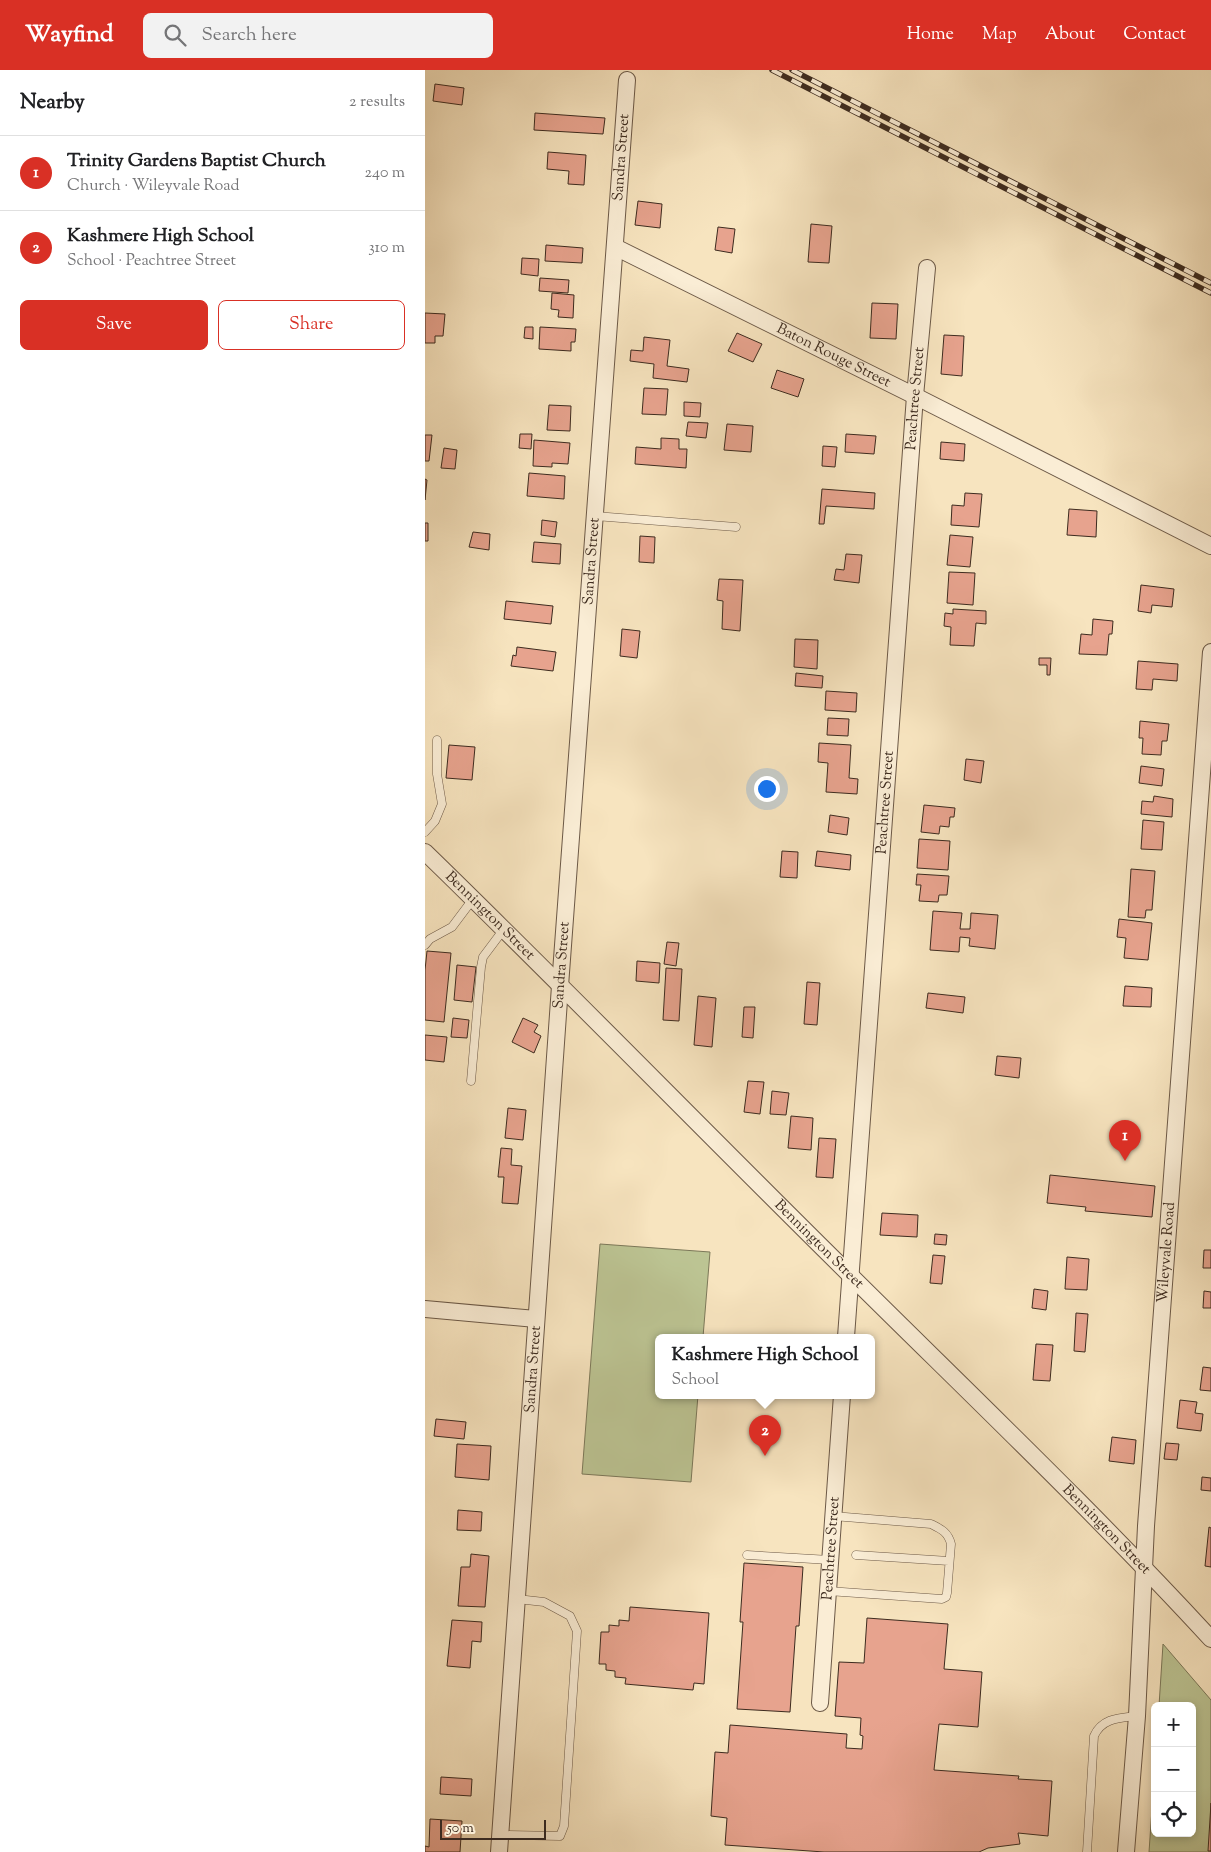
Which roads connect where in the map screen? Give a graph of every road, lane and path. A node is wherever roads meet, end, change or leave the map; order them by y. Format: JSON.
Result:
{"nodes":[{"id":1,"x":627,"y":80,"type":"dead end"},
{"id":2,"x":615,"y":247,"type":"junction"},
{"id":3,"x":927,"y":268,"type":"dead end"},
{"id":4,"x":915,"y":396,"type":"junction"},
{"id":5,"x":595,"y":516,"type":"junction"},
{"id":6,"x":735,"y":527,"type":"dead end"},
{"id":7,"x":1211,"y":546,"type":"edge"},
{"id":8,"x":1211,"y":652,"type":"edge"},
{"id":9,"x":437,"y":740,"type":"dead end"},
{"id":10,"x":425,"y":832,"type":"edge"},
{"id":11,"x":425,"y":852,"type":"edge"},
{"id":12,"x":473,"y":899,"type":"junction"},
{"id":13,"x":503,"y":930,"type":"junction"},
{"id":14,"x":425,"y":945,"type":"edge"},
{"id":15,"x":560,"y":986,"type":"junction"},
{"id":16,"x":471,"y":1081,"type":"dead end"},
{"id":17,"x":851,"y":1275,"type":"junction"},
{"id":18,"x":425,"y":1309,"type":"edge"},
{"id":19,"x":536,"y":1319,"type":"junction"},
{"id":20,"x":846,"y":1334,"type":"edge"},
{"id":21,"x":842,"y":1399,"type":"edge"},
{"id":22,"x":833,"y":1516,"type":"junction"},
{"id":23,"x":747,"y":1555,"type":"dead end"},
{"id":24,"x":856,"y":1555,"type":"dead end"},
{"id":25,"x":830,"y":1560,"type":"junction"},
{"id":26,"x":949,"y":1561,"type":"junction"},
{"id":27,"x":1144,"y":1566,"type":"junction"},
{"id":28,"x":828,"y":1591,"type":"junction"},
{"id":29,"x":517,"y":1599,"type":"junction"},
{"id":30,"x":1211,"y":1640,"type":"edge"},
{"id":31,"x":820,"y":1703,"type":"dead end"},
{"id":32,"x":1137,"y":1716,"type":"junction"},
{"id":33,"x":501,"y":1835,"type":"junction"},
{"id":34,"x":499,"y":1852,"type":"edge"},
{"id":35,"x":1087,"y":1852,"type":"edge"},
{"id":36,"x":1126,"y":1852,"type":"edge"}],
"edges":[{"from":1,"to":2,"type":"street","name":"Sandra Street"},
{"from":2,"to":4,"type":"street","name":"Baton Rouge Street"},
{"from":2,"to":5,"type":"street","name":"Sandra Street"},
{"from":3,"to":4,"type":"street","name":"Peachtree Street"},
{"from":4,"to":7,"type":"street","name":"Baton Rouge Street"},
{"from":4,"to":17,"type":"street","name":"Peachtree Street"},
{"from":5,"to":6,"type":"lane"},
{"from":5,"to":15,"type":"street","name":"Sandra Street"},
{"from":8,"to":27,"type":"street","name":"Wileyvale Road"},
{"from":9,"to":10,"type":"lane"},
{"from":11,"to":12,"type":"street","name":"Bennington Street"},
{"from":12,"to":13,"type":"street","name":"Bennington Street"},
{"from":12,"to":14,"type":"lane"},
{"from":13,"to":15,"type":"street","name":"Bennington Street"},
{"from":13,"to":16,"type":"lane"},
{"from":15,"to":17,"type":"street","name":"Bennington Street"},
{"from":15,"to":19,"type":"street","name":"Sandra Street"},
{"from":17,"to":20,"type":"street","name":"Peachtree Street"},
{"from":17,"to":27,"type":"street","name":"Bennington Street"},
{"from":18,"to":19,"type":"street"},
{"from":19,"to":29,"type":"street","name":"Sandra Street"},
{"from":21,"to":22,"type":"street","name":"Peachtree Street"},
{"from":22,"to":25,"type":"street","name":"Peachtree Street"},
{"from":22,"to":26,"type":"lane"},
{"from":23,"to":25,"type":"lane"},
{"from":24,"to":26,"type":"lane"},
{"from":25,"to":28,"type":"street","name":"Peachtree Street"},
{"from":26,"to":28,"type":"lane"},
{"from":27,"to":30,"type":"street","name":"Bennington Street"},
{"from":27,"to":32,"type":"street","name":"Wileyvale Road"},
{"from":28,"to":31,"type":"street","name":"Peachtree Street"},
{"from":29,"to":33,"type":"street","name":"Sandra Street"},
{"from":29,"to":33,"type":"lane"},
{"from":32,"to":35,"type":"lane"},
{"from":32,"to":36,"type":"street","name":"Wileyvale Road"},
{"from":33,"to":34,"type":"street","name":"Sandra Street"}]}
